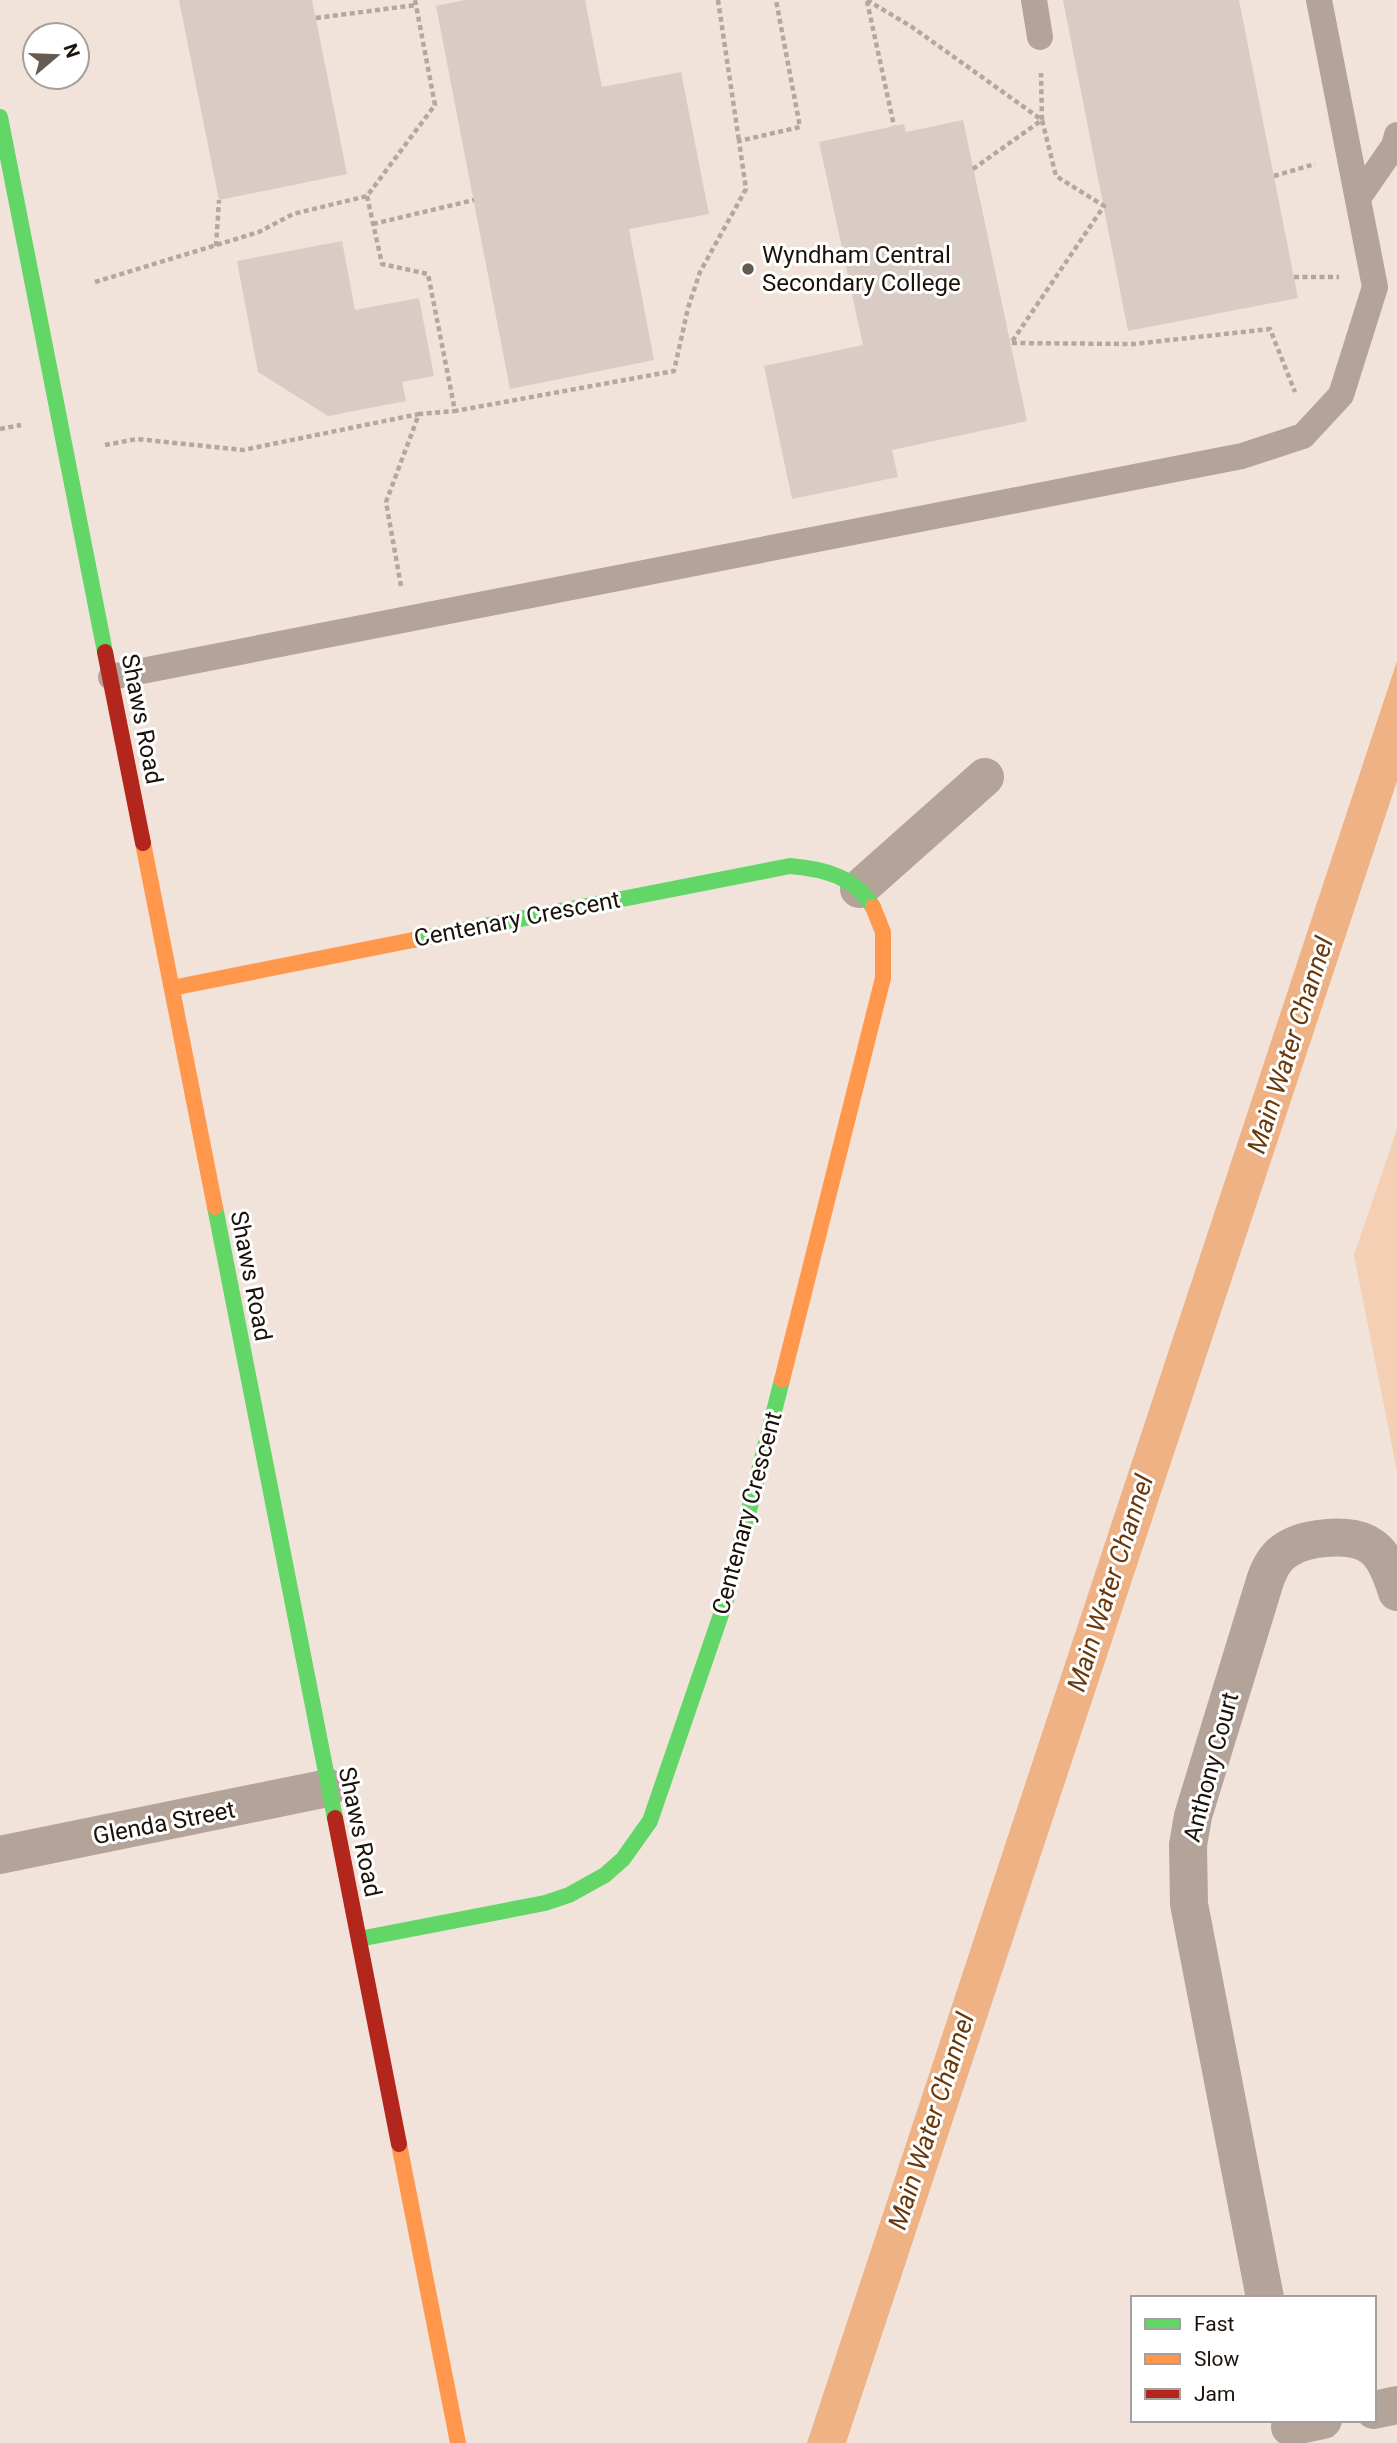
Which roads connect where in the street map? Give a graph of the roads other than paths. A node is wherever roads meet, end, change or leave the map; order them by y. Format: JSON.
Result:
{"nodes":[{"id":1,"x":1034,"y":0,"type":"edge"},
{"id":2,"x":1320,"y":0,"type":"edge"},
{"id":3,"x":1040,"y":37,"type":"road end"},
{"id":4,"x":0,"y":117,"type":"edge"},
{"id":5,"x":1397,"y":135,"type":"edge"},
{"id":6,"x":1358,"y":198,"type":"junction"},
{"id":7,"x":111,"y":677,"type":"junction"},
{"id":8,"x":985,"y":777,"type":"dead end"},
{"id":9,"x":859,"y":889,"type":"junction"},
{"id":10,"x":172,"y":988,"type":"junction"},
{"id":11,"x":1397,"y":1592,"type":"edge"},
{"id":12,"x":328,"y":1788,"type":"junction"},
{"id":13,"x":0,"y":1855,"type":"edge"},
{"id":14,"x":359,"y":1939,"type":"junction"},
{"id":15,"x":1265,"y":2296,"type":"edge"},
{"id":16,"x":1397,"y":2405,"type":"edge"},
{"id":17,"x":1376,"y":2410,"type":"edge"},
{"id":18,"x":458,"y":2443,"type":"edge"}],
"edges":[{"from":1,"to":3,"type":"lane"},
{"from":2,"to":6,"type":"lane"},
{"from":4,"to":7,"type":"street","name":"Shaws Road"},
{"from":5,"to":6,"type":"lane"},
{"from":6,"to":7,"type":"lane"},
{"from":7,"to":10,"type":"street","name":"Shaws Road"},
{"from":8,"to":9,"type":"street"},
{"from":9,"to":10,"type":"street","name":"Centenary Crescent"},
{"from":9,"to":14,"type":"street","name":"Centenary Crescent"},
{"from":10,"to":12,"type":"street","name":"Shaws Road"},
{"from":11,"to":15,"type":"street","name":"Anthony Court"},
{"from":12,"to":13,"type":"street","name":"Glenda Street"},
{"from":12,"to":14,"type":"street","name":"Shaws Road"},
{"from":14,"to":18,"type":"street","name":"Shaws Road"},
{"from":16,"to":17,"type":"street"}]}
